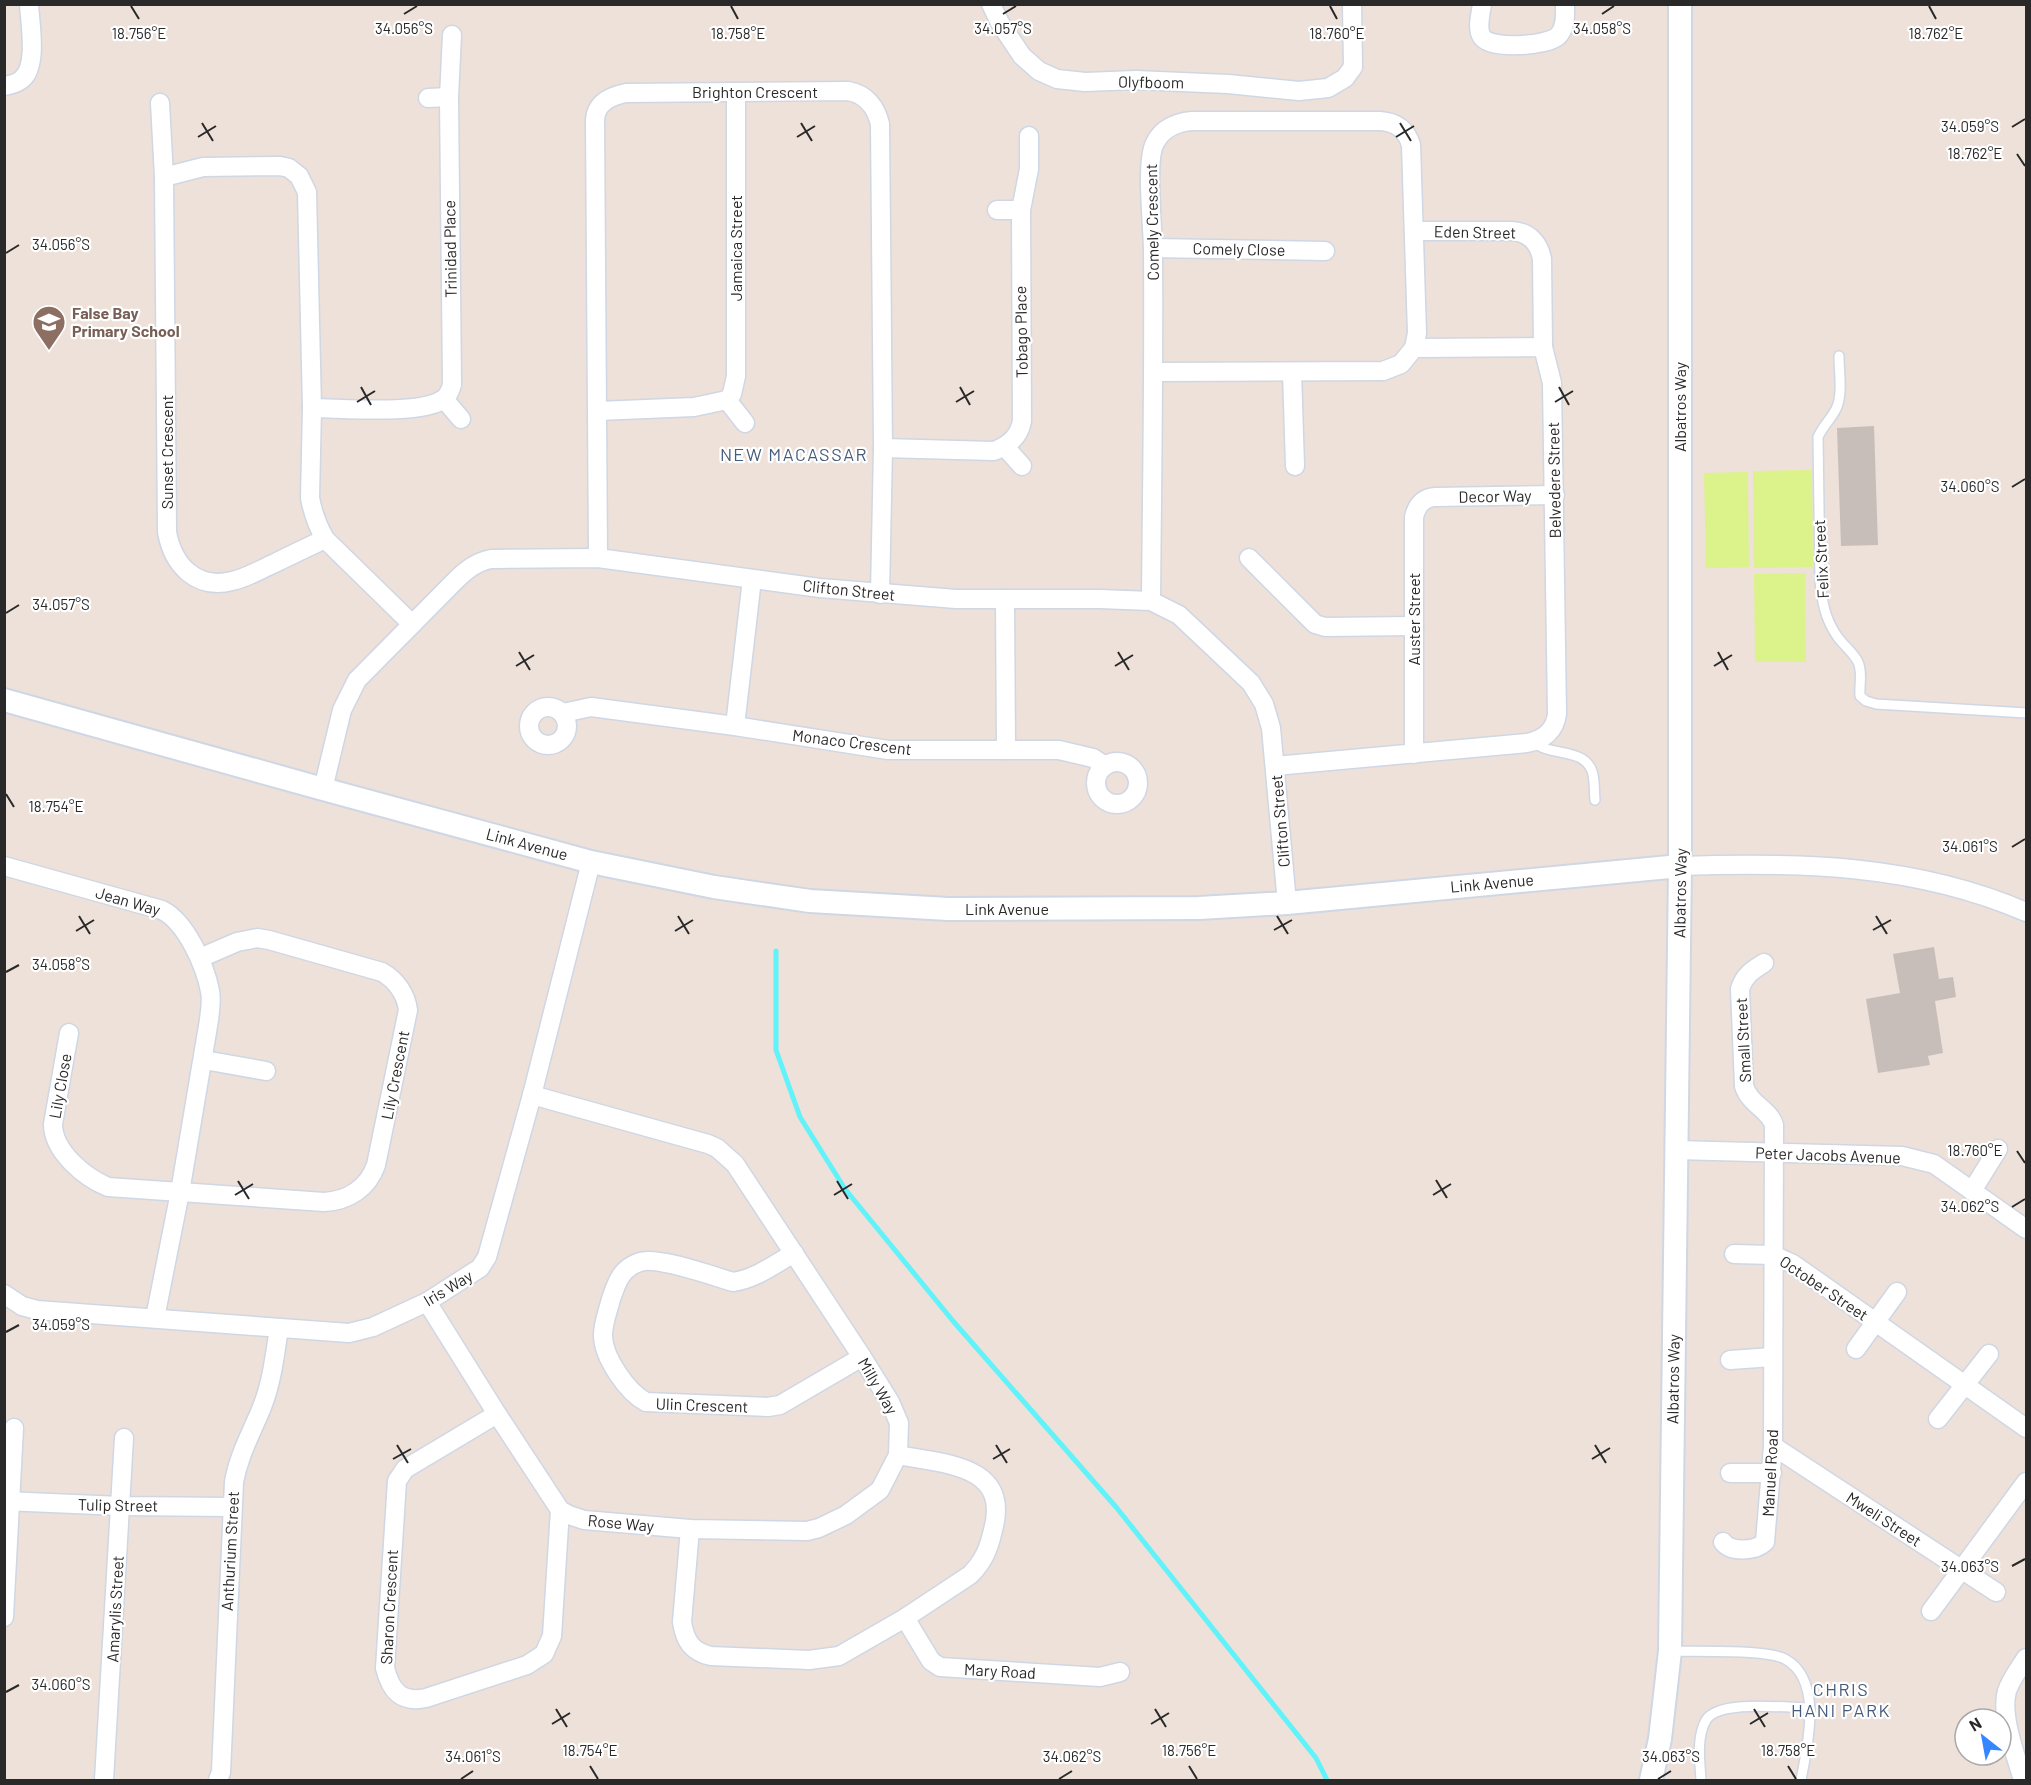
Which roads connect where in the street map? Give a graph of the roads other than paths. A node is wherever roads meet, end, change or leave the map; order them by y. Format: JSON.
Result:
{"nodes":[{"id":1,"x":29,"y":4,"type":"edge"},
{"id":2,"x":990,"y":4,"type":"edge"},
{"id":3,"x":1352,"y":4,"type":"edge"},
{"id":4,"x":1482,"y":4,"type":"edge"},
{"id":5,"x":1565,"y":4,"type":"edge"},
{"id":6,"x":1680,"y":4,"type":"edge"},
{"id":7,"x":452,"y":35,"type":"dead end"},
{"id":8,"x":4,"y":86,"type":"edge"},
{"id":9,"x":735,"y":93,"type":"junction"},
{"id":10,"x":449,"y":97,"type":"junction"},
{"id":11,"x":428,"y":98,"type":"dead end"},
{"id":12,"x":160,"y":104,"type":"dead end"},
{"id":13,"x":1029,"y":136,"type":"dead end"},
{"id":14,"x":165,"y":177,"type":"junction"},
{"id":15,"x":998,"y":210,"type":"dead end"},
{"id":16,"x":1021,"y":210,"type":"junction"},
{"id":17,"x":1414,"y":231,"type":"junction"},
{"id":18,"x":1153,"y":248,"type":"junction"},
{"id":19,"x":1325,"y":251,"type":"dead end"},
{"id":20,"x":1543,"y":347,"type":"junction"},
{"id":21,"x":1414,"y":348,"type":"junction"},
{"id":22,"x":1839,"y":356,"type":"dead end"},
{"id":23,"x":1153,"y":372,"type":"junction"},
{"id":24,"x":1292,"y":372,"type":"junction"},
{"id":25,"x":444,"y":399,"type":"junction"},
{"id":26,"x":727,"y":400,"type":"junction"},
{"id":27,"x":312,"y":408,"type":"junction"},
{"id":28,"x":598,"y":411,"type":"junction"},
{"id":29,"x":461,"y":419,"type":"dead end"},
{"id":30,"x":745,"y":423,"type":"dead end"},
{"id":31,"x":1005,"y":447,"type":"junction"},
{"id":32,"x":883,"y":448,"type":"junction"},
{"id":33,"x":1022,"y":466,"type":"dead end"},
{"id":34,"x":1294,"y":466,"type":"dead end"},
{"id":35,"x":1555,"y":495,"type":"junction"},
{"id":36,"x":1436,"y":497,"type":"joint"},
{"id":37,"x":325,"y":539,"type":"junction"},
{"id":38,"x":598,"y":558,"type":"junction"},
{"id":39,"x":1249,"y":558,"type":"dead end"},
{"id":40,"x":752,"y":579,"type":"junction"},
{"id":41,"x":880,"y":594,"type":"junction"},
{"id":42,"x":1005,"y":599,"type":"junction"},
{"id":43,"x":1151,"y":601,"type":"junction"},
{"id":44,"x":412,"y":624,"type":"junction"},
{"id":45,"x":1414,"y":626,"type":"junction"},
{"id":46,"x":4,"y":700,"type":"edge"},
{"id":47,"x":563,"y":713,"type":"dead end"},
{"id":48,"x":2026,"y":713,"type":"edge"},
{"id":49,"x":735,"y":726,"type":"junction"},
{"id":50,"x":1534,"y":742,"type":"junction"},
{"id":51,"x":1006,"y":750,"type":"junction"},
{"id":52,"x":1414,"y":754,"type":"junction"},
{"id":53,"x":1105,"y":766,"type":"dead end"},
{"id":54,"x":1275,"y":766,"type":"junction"},
{"id":55,"x":323,"y":789,"type":"junction"},
{"id":56,"x":1595,"y":800,"type":"dead end"},
{"id":57,"x":591,"y":862,"type":"junction"},
{"id":58,"x":4,"y":866,"type":"edge"},
{"id":59,"x":1680,"y":866,"type":"junction"},
{"id":60,"x":1287,"y":903,"type":"junction"},
{"id":61,"x":2026,"y":912,"type":"edge"},
{"id":62,"x":200,"y":958,"type":"junction"},
{"id":63,"x":1764,"y":963,"type":"dead end"},
{"id":64,"x":69,"y":1033,"type":"dead end"},
{"id":65,"x":204,"y":1060,"type":"junction"},
{"id":66,"x":266,"y":1071,"type":"dead end"},
{"id":67,"x":532,"y":1095,"type":"junction"},
{"id":68,"x":1998,"y":1149,"type":"dead end"},
{"id":69,"x":1676,"y":1150,"type":"junction"},
{"id":70,"x":1774,"y":1153,"type":"junction"},
{"id":71,"x":1972,"y":1191,"type":"junction"},
{"id":72,"x":180,"y":1192,"type":"junction"},
{"id":73,"x":2026,"y":1229,"type":"edge"},
{"id":74,"x":794,"y":1253,"type":"junction"},
{"id":75,"x":1734,"y":1254,"type":"dead end"},
{"id":76,"x":1773,"y":1254,"type":"junction"},
{"id":77,"x":1897,"y":1292,"type":"dead end"},
{"id":78,"x":4,"y":1294,"type":"edge"},
{"id":79,"x":427,"y":1302,"type":"junction"},
{"id":80,"x":154,"y":1318,"type":"junction"},
{"id":81,"x":1875,"y":1322,"type":"junction"},
{"id":82,"x":279,"y":1328,"type":"junction"},
{"id":83,"x":1856,"y":1349,"type":"dead end"},
{"id":84,"x":1989,"y":1354,"type":"dead end"},
{"id":85,"x":862,"y":1356,"type":"junction"},
{"id":86,"x":1773,"y":1357,"type":"junction"},
{"id":87,"x":1730,"y":1360,"type":"dead end"},
{"id":88,"x":1965,"y":1386,"type":"junction"},
{"id":89,"x":497,"y":1414,"type":"junction"},
{"id":90,"x":1938,"y":1419,"type":"dead end"},
{"id":91,"x":14,"y":1428,"type":"dead end"},
{"id":92,"x":2026,"y":1428,"type":"edge"},
{"id":93,"x":124,"y":1438,"type":"dead end"},
{"id":94,"x":1773,"y":1446,"type":"junction"},
{"id":95,"x":898,"y":1455,"type":"junction"},
{"id":96,"x":1730,"y":1473,"type":"dead end"},
{"id":97,"x":1772,"y":1473,"type":"junction"},
{"id":98,"x":2026,"y":1482,"type":"edge"},
{"id":99,"x":8,"y":1502,"type":"edge"},
{"id":100,"x":121,"y":1506,"type":"junction"},
{"id":101,"x":232,"y":1507,"type":"junction"},
{"id":102,"x":560,"y":1510,"type":"junction"},
{"id":103,"x":690,"y":1529,"type":"junction"},
{"id":104,"x":1723,"y":1542,"type":"dead end"},
{"id":105,"x":1962,"y":1570,"type":"junction"},
{"id":106,"x":1996,"y":1592,"type":"dead end"},
{"id":107,"x":1931,"y":1611,"type":"dead end"},
{"id":108,"x":4,"y":1617,"type":"edge"},
{"id":109,"x":905,"y":1618,"type":"junction"},
{"id":110,"x":1670,"y":1651,"type":"junction"},
{"id":111,"x":2026,"y":1658,"type":"edge"},
{"id":112,"x":1120,"y":1672,"type":"dead end"},
{"id":113,"x":1810,"y":1708,"type":"junction"},
{"id":114,"x":104,"y":1780,"type":"edge"},
{"id":115,"x":218,"y":1780,"type":"edge"},
{"id":116,"x":1651,"y":1780,"type":"edge"},
{"id":117,"x":1701,"y":1780,"type":"edge"},
{"id":118,"x":1801,"y":1780,"type":"edge"},
{"id":119,"x":2023,"y":1780,"type":"edge"}],
"edges":[{"from":1,"to":8,"type":"street"},
{"from":2,"to":3,"type":"street","name":"Olyfboom"},
{"from":4,"to":5,"type":"street"},
{"from":6,"to":59,"type":"street","name":"Albatros Way"},
{"from":7,"to":10,"type":"street","name":"Trinidad Place"},
{"from":9,"to":26,"type":"street","name":"Jamaica Street"},
{"from":9,"to":28,"type":"street","name":"Brighton Crescent"},
{"from":9,"to":32,"type":"street","name":"Brighton Crescent"},
{"from":10,"to":11,"type":"street"},
{"from":10,"to":25,"type":"street","name":"Trinidad Place"},
{"from":12,"to":14,"type":"street","name":"Sunset Crescent"},
{"from":13,"to":16,"type":"street","name":"Tobago Place"},
{"from":14,"to":27,"type":"street"},
{"from":14,"to":37,"type":"street","name":"Sunset Crescent"},
{"from":15,"to":16,"type":"street"},
{"from":16,"to":31,"type":"street","name":"Tobago Place"},
{"from":17,"to":18,"type":"street","name":"Comely Crescent"},
{"from":17,"to":20,"type":"street","name":"Eden Street"},
{"from":17,"to":21,"type":"street","name":"Comely Crescent"},
{"from":18,"to":19,"type":"street","name":"Comely Close"},
{"from":18,"to":23,"type":"street","name":"Comely Crescent"},
{"from":20,"to":21,"type":"street"},
{"from":20,"to":35,"type":"street","name":"Belvedere Street"},
{"from":21,"to":24,"type":"street"},
{"from":22,"to":48,"type":"lane","name":"Felix Street"},
{"from":23,"to":24,"type":"street"},
{"from":23,"to":43,"type":"street","name":"Comely Crescent"},
{"from":24,"to":34,"type":"street"},
{"from":25,"to":27,"type":"street"},
{"from":25,"to":29,"type":"street"},
{"from":26,"to":28,"type":"street"},
{"from":26,"to":30,"type":"street"},
{"from":27,"to":37,"type":"street"},
{"from":28,"to":38,"type":"street","name":"Brighton Crescent"},
{"from":31,"to":32,"type":"street"},
{"from":31,"to":33,"type":"street"},
{"from":32,"to":41,"type":"street","name":"Brighton Crescent"},
{"from":35,"to":36,"type":"street","name":"Decor Way"},
{"from":35,"to":50,"type":"street","name":"Belvedere Street"},
{"from":36,"to":45,"type":"street","name":"Auster Street"},
{"from":37,"to":44,"type":"street"},
{"from":38,"to":40,"type":"street","name":"Clifton Street"},
{"from":38,"to":44,"type":"street","name":"Clifton Street"},
{"from":39,"to":45,"type":"street"},
{"from":40,"to":41,"type":"street","name":"Clifton Street"},
{"from":40,"to":49,"type":"street"},
{"from":41,"to":42,"type":"street","name":"Clifton Street"},
{"from":42,"to":43,"type":"street","name":"Clifton Street"},
{"from":42,"to":51,"type":"street"},
{"from":43,"to":54,"type":"street","name":"Clifton Street"},
{"from":44,"to":55,"type":"street","name":"Clifton Street"},
{"from":45,"to":52,"type":"street","name":"Auster Street"},
{"from":46,"to":55,"type":"street","name":"Link Avenue"},
{"from":47,"to":49,"type":"street","name":"Monaco Crescent"},
{"from":49,"to":51,"type":"street","name":"Monaco Crescent"},
{"from":50,"to":52,"type":"street"},
{"from":50,"to":56,"type":"lane"},
{"from":51,"to":53,"type":"street","name":"Monaco Crescent"},
{"from":52,"to":54,"type":"street"},
{"from":54,"to":60,"type":"street","name":"Clifton Street"},
{"from":55,"to":57,"type":"street","name":"Link Avenue"},
{"from":57,"to":60,"type":"street","name":"Link Avenue"},
{"from":57,"to":67,"type":"street","name":"Iris Way"},
{"from":58,"to":62,"type":"street","name":"Jean Way"},
{"from":59,"to":60,"type":"street","name":"Link Avenue"},
{"from":59,"to":61,"type":"street","name":"Link Avenue"},
{"from":59,"to":69,"type":"street","name":"Albatros Way"},
{"from":62,"to":65,"type":"street","name":"Jean Way"},
{"from":62,"to":72,"type":"street","name":"Lily Crescent"},
{"from":63,"to":70,"type":"street","name":"Small Street"},
{"from":64,"to":72,"type":"street","name":"Lily Close"},
{"from":65,"to":66,"type":"street"},
{"from":65,"to":72,"type":"street","name":"Jean Way"},
{"from":67,"to":74,"type":"street","name":"Milly Way"},
{"from":67,"to":79,"type":"street","name":"Iris Way"},
{"from":68,"to":71,"type":"street"},
{"from":69,"to":70,"type":"street","name":"Peter Jacobs Avenue"},
{"from":69,"to":110,"type":"street","name":"Albatros Way"},
{"from":70,"to":71,"type":"street","name":"Peter Jacobs Avenue"},
{"from":70,"to":76,"type":"street","name":"Manuel Road"},
{"from":71,"to":73,"type":"street","name":"Peter Jacobs Avenue"},
{"from":72,"to":80,"type":"street","name":"Jean Way"},
{"from":74,"to":85,"type":"street","name":"Milly Way"},
{"from":74,"to":85,"type":"street","name":"Ulin Crescent"},
{"from":75,"to":76,"type":"street"},
{"from":76,"to":81,"type":"street","name":"October Street"},
{"from":76,"to":86,"type":"street","name":"Manuel Road"},
{"from":77,"to":81,"type":"street","name":"October Street"},
{"from":78,"to":80,"type":"street","name":"Iris Way"},
{"from":79,"to":82,"type":"street","name":"Iris Way"},
{"from":79,"to":89,"type":"street"},
{"from":80,"to":82,"type":"street","name":"Iris Way"},
{"from":81,"to":83,"type":"street","name":"October Street"},
{"from":81,"to":88,"type":"street","name":"October Street"},
{"from":82,"to":101,"type":"street","name":"Anthurium Street"},
{"from":84,"to":88,"type":"street"},
{"from":85,"to":95,"type":"street","name":"Milly Way"},
{"from":86,"to":87,"type":"street"},
{"from":86,"to":94,"type":"street","name":"Manuel Road"},
{"from":88,"to":90,"type":"street"},
{"from":88,"to":92,"type":"street","name":"October Street"},
{"from":89,"to":102,"type":"street"},
{"from":89,"to":102,"type":"street","name":"Sharon Crescent"},
{"from":91,"to":99,"type":"street"},
{"from":93,"to":100,"type":"street","name":"Amarylis Street"},
{"from":94,"to":97,"type":"street","name":"Manuel Road"},
{"from":94,"to":105,"type":"street","name":"Mweli Street"},
{"from":95,"to":103,"type":"street","name":"Rose Way"},
{"from":95,"to":109,"type":"street"},
{"from":96,"to":97,"type":"street"},
{"from":97,"to":104,"type":"street","name":"Manuel Road"},
{"from":98,"to":105,"type":"street"},
{"from":99,"to":100,"type":"street","name":"Tulip Street"},
{"from":99,"to":108,"type":"street"},
{"from":100,"to":101,"type":"street","name":"Tulip Street"},
{"from":100,"to":114,"type":"street","name":"Amarylis Street"},
{"from":101,"to":115,"type":"street","name":"Anthurium Street"},
{"from":102,"to":103,"type":"street","name":"Rose Way"},
{"from":103,"to":109,"type":"street"},
{"from":105,"to":106,"type":"street","name":"Mweli Street"},
{"from":105,"to":107,"type":"street"},
{"from":109,"to":112,"type":"street","name":"Mary Road"},
{"from":110,"to":113,"type":"lane"},
{"from":110,"to":116,"type":"street","name":"Albatros Way"},
{"from":111,"to":119,"type":"street"},
{"from":113,"to":117,"type":"lane"},
{"from":113,"to":118,"type":"lane"}]}
